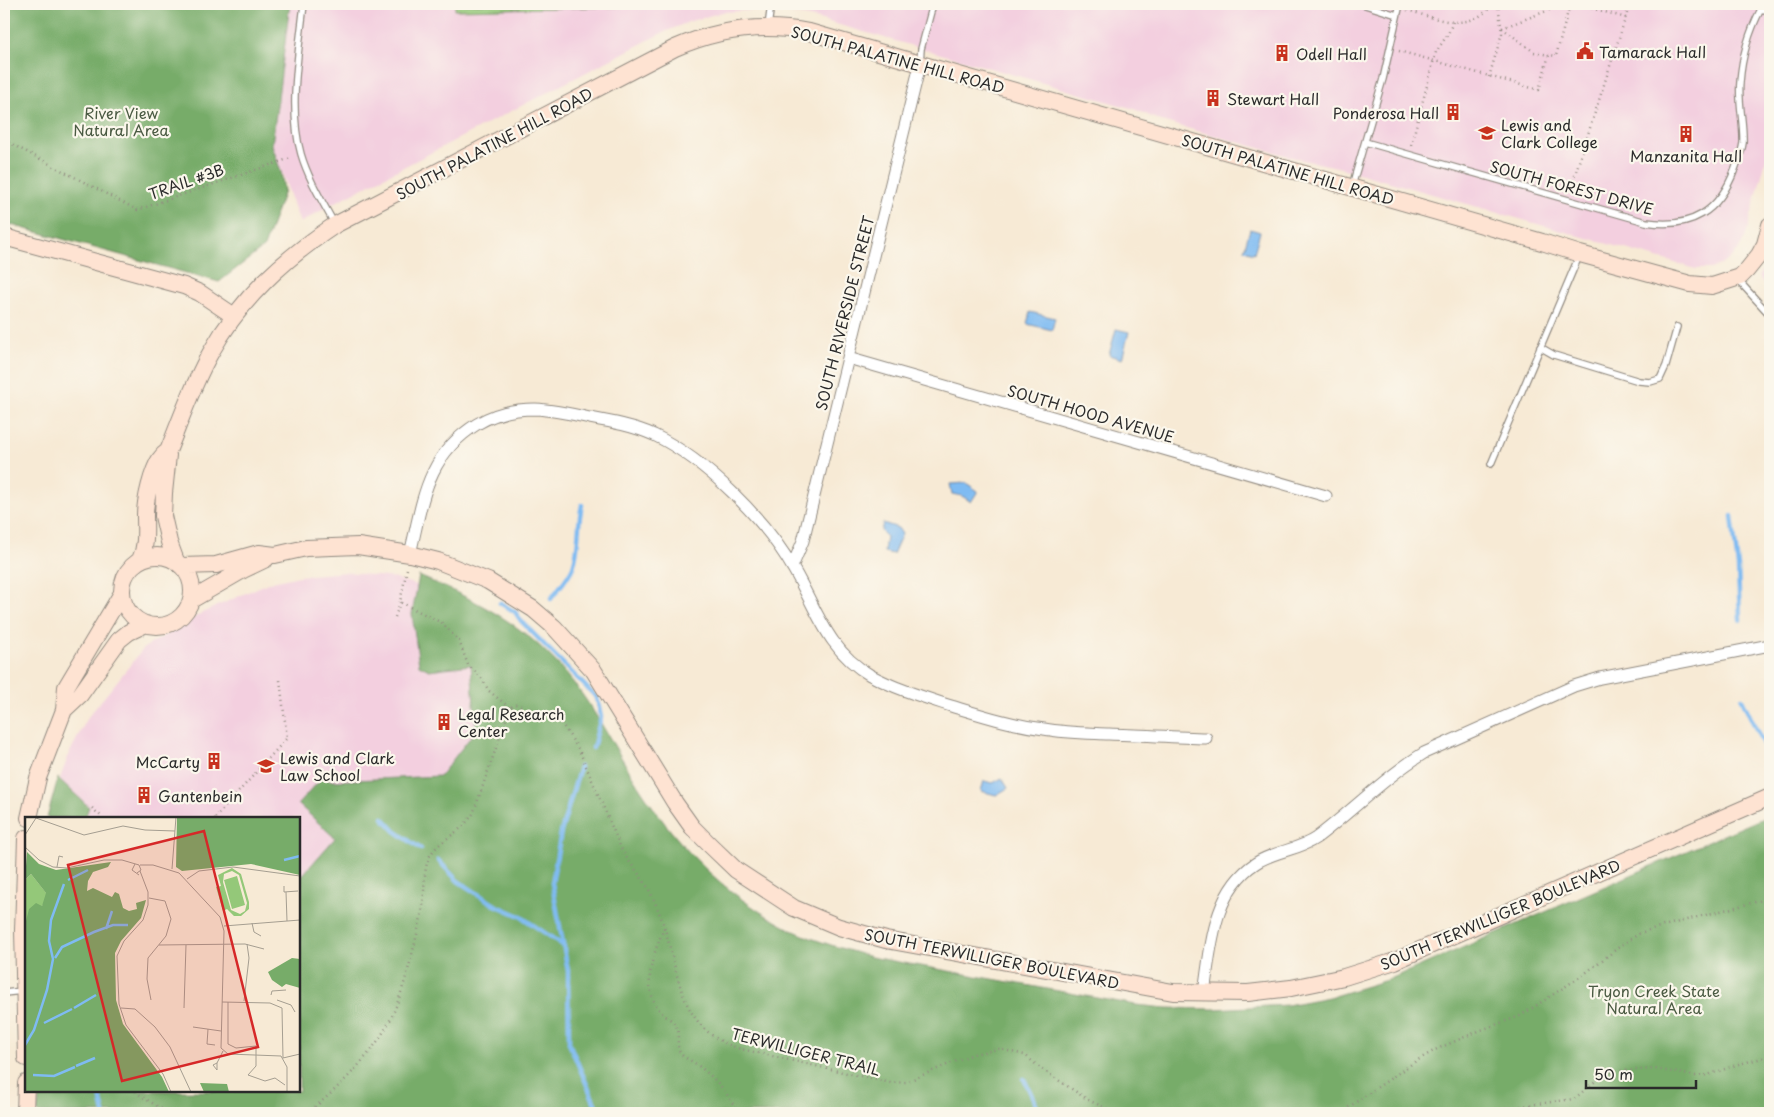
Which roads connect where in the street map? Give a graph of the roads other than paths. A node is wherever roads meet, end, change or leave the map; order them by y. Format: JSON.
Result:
{"nodes":[{"id":1,"x":304,"y":4,"type":"edge"},
{"id":2,"x":771,"y":4,"type":"edge"},
{"id":3,"x":933,"y":4,"type":"edge"},
{"id":4,"x":1362,"y":4,"type":"edge"},
{"id":5,"x":1399,"y":6,"type":"edge"},
{"id":6,"x":1770,"y":11,"type":"edge"},
{"id":7,"x":1397,"y":15,"type":"junction"},
{"id":8,"x":768,"y":27,"type":"junction"},
{"id":9,"x":920,"y":65,"type":"junction"},
{"id":10,"x":1365,"y":142,"type":"junction"},
{"id":11,"x":1352,"y":188,"type":"junction"},
{"id":12,"x":335,"y":225,"type":"junction"},
{"id":13,"x":1770,"y":225,"type":"edge"},
{"id":14,"x":4,"y":237,"type":"edge"},
{"id":15,"x":1580,"y":254,"type":"junction"},
{"id":16,"x":1736,"y":278,"type":"junction"},
{"id":17,"x":1770,"y":315,"type":"edge"},
{"id":18,"x":234,"y":316,"type":"junction"},
{"id":19,"x":1677,"y":327,"type":"dead end"},
{"id":20,"x":1540,"y":347,"type":"junction"},
{"id":21,"x":848,"y":358,"type":"junction"},
{"id":22,"x":168,"y":450,"type":"junction"},
{"id":23,"x":1491,"y":464,"type":"dead end"},
{"id":24,"x":1326,"y":496,"type":"dead end"},
{"id":25,"x":275,"y":555,"type":"junction"},
{"id":26,"x":140,"y":560,"type":"junction"},
{"id":27,"x":409,"y":560,"type":"junction"},
{"id":28,"x":179,"y":563,"type":"junction"},
{"id":29,"x":792,"y":567,"type":"junction"},
{"id":30,"x":122,"y":593,"type":"junction"},
{"id":31,"x":192,"y":599,"type":"junction"},
{"id":32,"x":146,"y":624,"type":"junction"},
{"id":33,"x":1770,"y":645,"type":"edge"},
{"id":34,"x":64,"y":710,"type":"junction"},
{"id":35,"x":1206,"y":738,"type":"dead end"},
{"id":36,"x":1770,"y":796,"type":"edge"},
{"id":37,"x":29,"y":817,"type":"edge"},
{"id":38,"x":25,"y":869,"type":"edge"},
{"id":39,"x":25,"y":990,"type":"edge"},
{"id":40,"x":4,"y":993,"type":"edge"},
{"id":41,"x":1204,"y":993,"type":"junction"},
{"id":42,"x":26,"y":1092,"type":"edge"},
{"id":43,"x":25,"y":1113,"type":"edge"}],
"edges":[{"from":1,"to":12,"type":"lane"},
{"from":2,"to":8,"type":"lane"},
{"from":3,"to":9,"type":"lane"},
{"from":4,"to":7,"type":"lane"},
{"from":5,"to":7,"type":"lane"},
{"from":6,"to":10,"type":"lane","name":"SOUTH FOREST DRIVE"},
{"from":7,"to":10,"type":"lane"},
{"from":8,"to":9,"type":"main road","name":"SOUTH PALATINE HILL ROAD"},
{"from":8,"to":12,"type":"main road","name":"SOUTH PALATINE HILL ROAD"},
{"from":9,"to":11,"type":"main road","name":"SOUTH PALATINE HILL ROAD"},
{"from":9,"to":21,"type":"street","name":"SOUTH RIVERSIDE STREET"},
{"from":10,"to":11,"type":"lane"},
{"from":11,"to":15,"type":"main road","name":"SOUTH PALATINE HILL ROAD"},
{"from":12,"to":18,"type":"main road","name":"SOUTH PALATINE HILL ROAD"},
{"from":13,"to":16,"type":"main road","name":"SOUTH PALATINE HILL ROAD"},
{"from":14,"to":18,"type":"main road"},
{"from":15,"to":16,"type":"main road","name":"SOUTH PALATINE HILL ROAD"},
{"from":15,"to":20,"type":"lane"},
{"from":16,"to":17,"type":"lane"},
{"from":18,"to":22,"type":"main road","name":"SOUTH PALATINE HILL ROAD"},
{"from":19,"to":20,"type":"lane"},
{"from":20,"to":23,"type":"lane"},
{"from":21,"to":24,"type":"street","name":"SOUTH HOOD AVENUE"},
{"from":21,"to":29,"type":"street","name":"SOUTH RIVERSIDE STREET"},
{"from":22,"to":26,"type":"main road"},
{"from":22,"to":28,"type":"main road"},
{"from":25,"to":27,"type":"main road","name":"SOUTH TERWILLIGER BOULEVARD"},
{"from":25,"to":28,"type":"main road","name":"SOUTH TERWILLIGER BOULEVARD"},
{"from":25,"to":31,"type":"main road","name":"SOUTH TERWILLIGER BOULEVARD"},
{"from":26,"to":28,"type":"main road","name":"SOUTH TERWILLIGER BOULEVARD"},
{"from":26,"to":30,"type":"main road"},
{"from":27,"to":29,"type":"street"},
{"from":27,"to":41,"type":"main road","name":"SOUTH TERWILLIGER BOULEVARD"},
{"from":28,"to":31,"type":"main road"},
{"from":29,"to":35,"type":"street"},
{"from":30,"to":32,"type":"main road"},
{"from":30,"to":34,"type":"main road"},
{"from":31,"to":32,"type":"main road","name":"SOUTH TERWILLIGER BOULEVARD"},
{"from":32,"to":34,"type":"main road","name":"SOUTH TERWILLIGER BOULEVARD"},
{"from":33,"to":41,"type":"street"},
{"from":34,"to":37,"type":"main road"},
{"from":36,"to":41,"type":"main road","name":"SOUTH TERWILLIGER BOULEVARD"},
{"from":38,"to":39,"type":"main road"},
{"from":39,"to":40,"type":"lane"},
{"from":42,"to":43,"type":"main road"}]}
